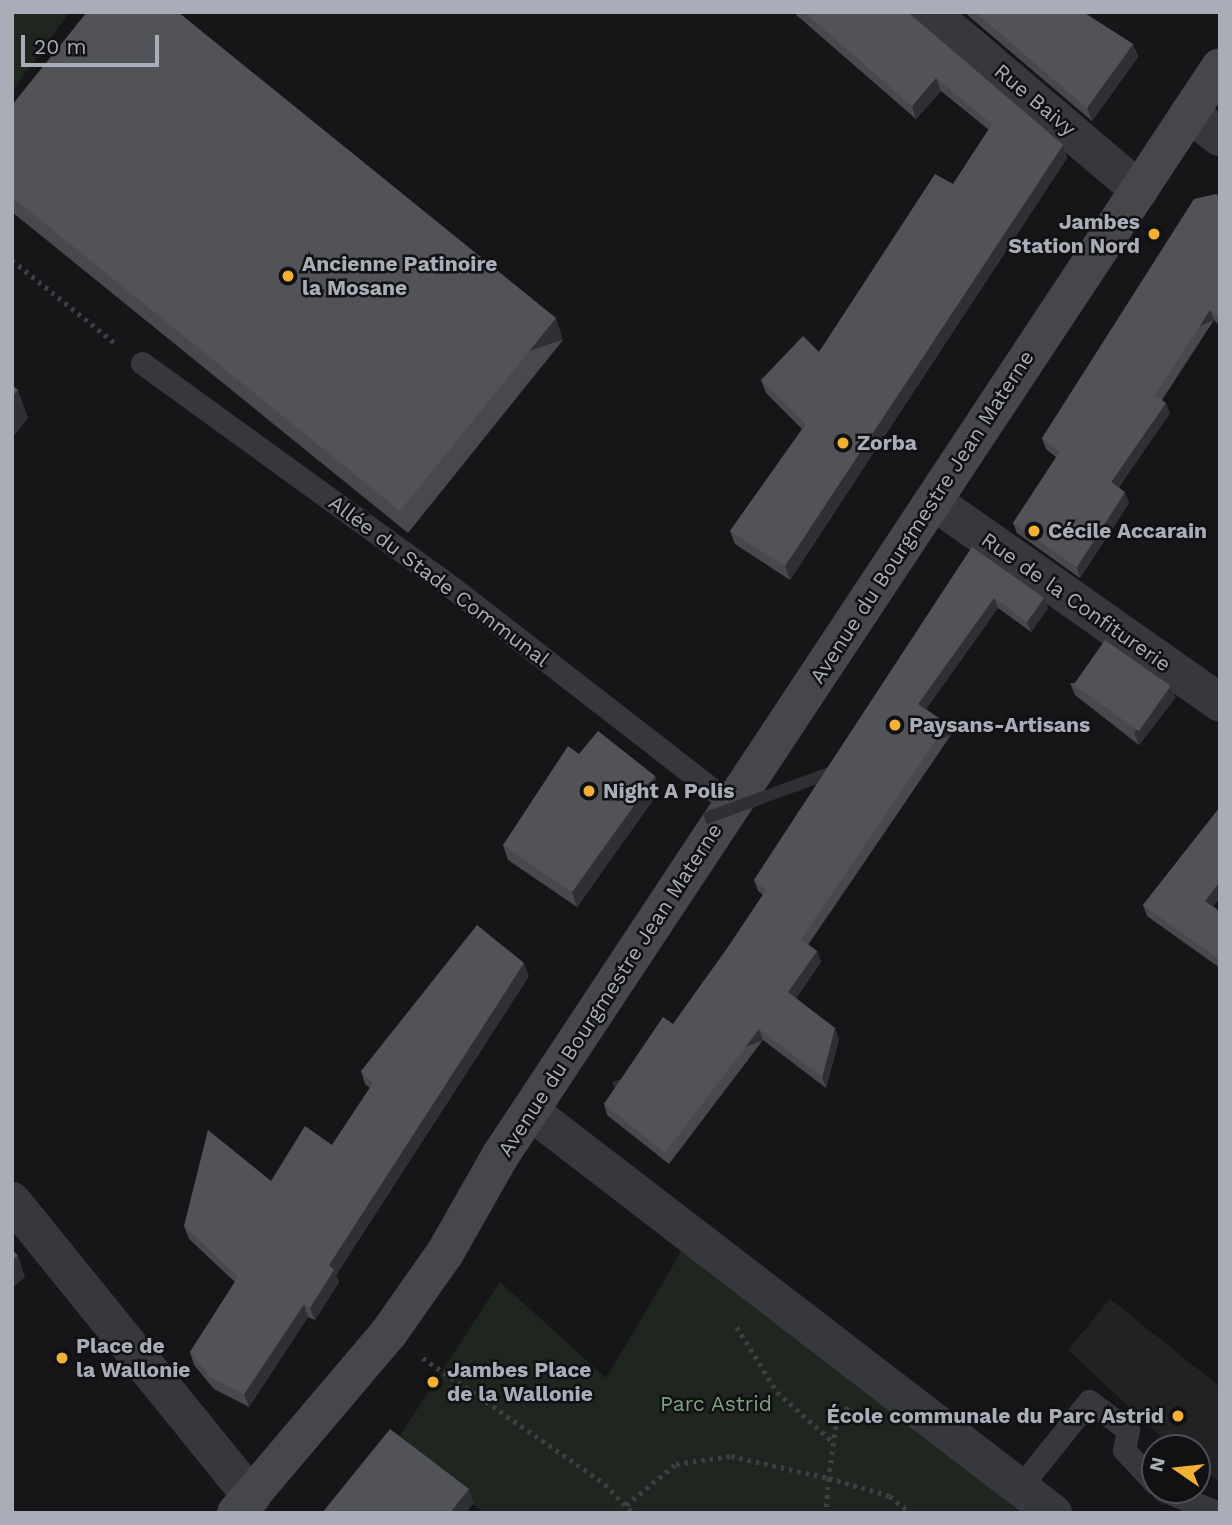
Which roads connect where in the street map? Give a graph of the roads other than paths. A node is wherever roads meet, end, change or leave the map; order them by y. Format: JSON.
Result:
{"nodes":[{"id":1,"x":930,"y":12,"type":"edge"},
{"id":2,"x":1220,"y":67,"type":"edge"},
{"id":3,"x":1189,"y":113,"type":"junction"},
{"id":4,"x":1220,"y":137,"type":"edge"},
{"id":5,"x":1139,"y":190,"type":"junction"},
{"id":6,"x":142,"y":363,"type":"road end"},
{"id":7,"x":933,"y":501,"type":"junction"},
{"id":8,"x":1220,"y":703,"type":"edge"},
{"id":9,"x":732,"y":805,"type":"junction"},
{"id":10,"x":530,"y":1111,"type":"junction"},
{"id":11,"x":12,"y":1201,"type":"edge"},
{"id":12,"x":1141,"y":1468,"type":"edge"},
{"id":13,"x":1020,"y":1487,"type":"junction"},
{"id":14,"x":1197,"y":1504,"type":"edge"},
{"id":15,"x":244,"y":1505,"type":"edge"},
{"id":16,"x":1053,"y":1513,"type":"edge"},
{"id":17,"x":1219,"y":1513,"type":"edge"}],
"edges":[{"from":1,"to":5,"type":"street","name":"Rue Baivy"},
{"from":2,"to":3,"type":"main road","name":"Avenue du Bourgmestre Jean Materne"},
{"from":3,"to":4,"type":"street"},
{"from":3,"to":5,"type":"main road","name":"Avenue du Bourgmestre Jean Materne"},
{"from":5,"to":7,"type":"main road","name":"Avenue du Bourgmestre Jean Materne"},
{"from":6,"to":9,"type":"lane","name":"Allée du Stade Communal"},
{"from":7,"to":8,"type":"street","name":"Rue de la Confiturerie"},
{"from":7,"to":9,"type":"main road","name":"Avenue du Bourgmestre Jean Materne"},
{"from":9,"to":10,"type":"main road","name":"Avenue du Bourgmestre Jean Materne"},
{"from":10,"to":13,"type":"street"},
{"from":10,"to":15,"type":"main road","name":"Avenue du Bourgmestre Jean Materne"},
{"from":11,"to":15,"type":"street"},
{"from":12,"to":13,"type":"lane"},
{"from":13,"to":16,"type":"street"},
{"from":14,"to":17,"type":"lane"}]}
